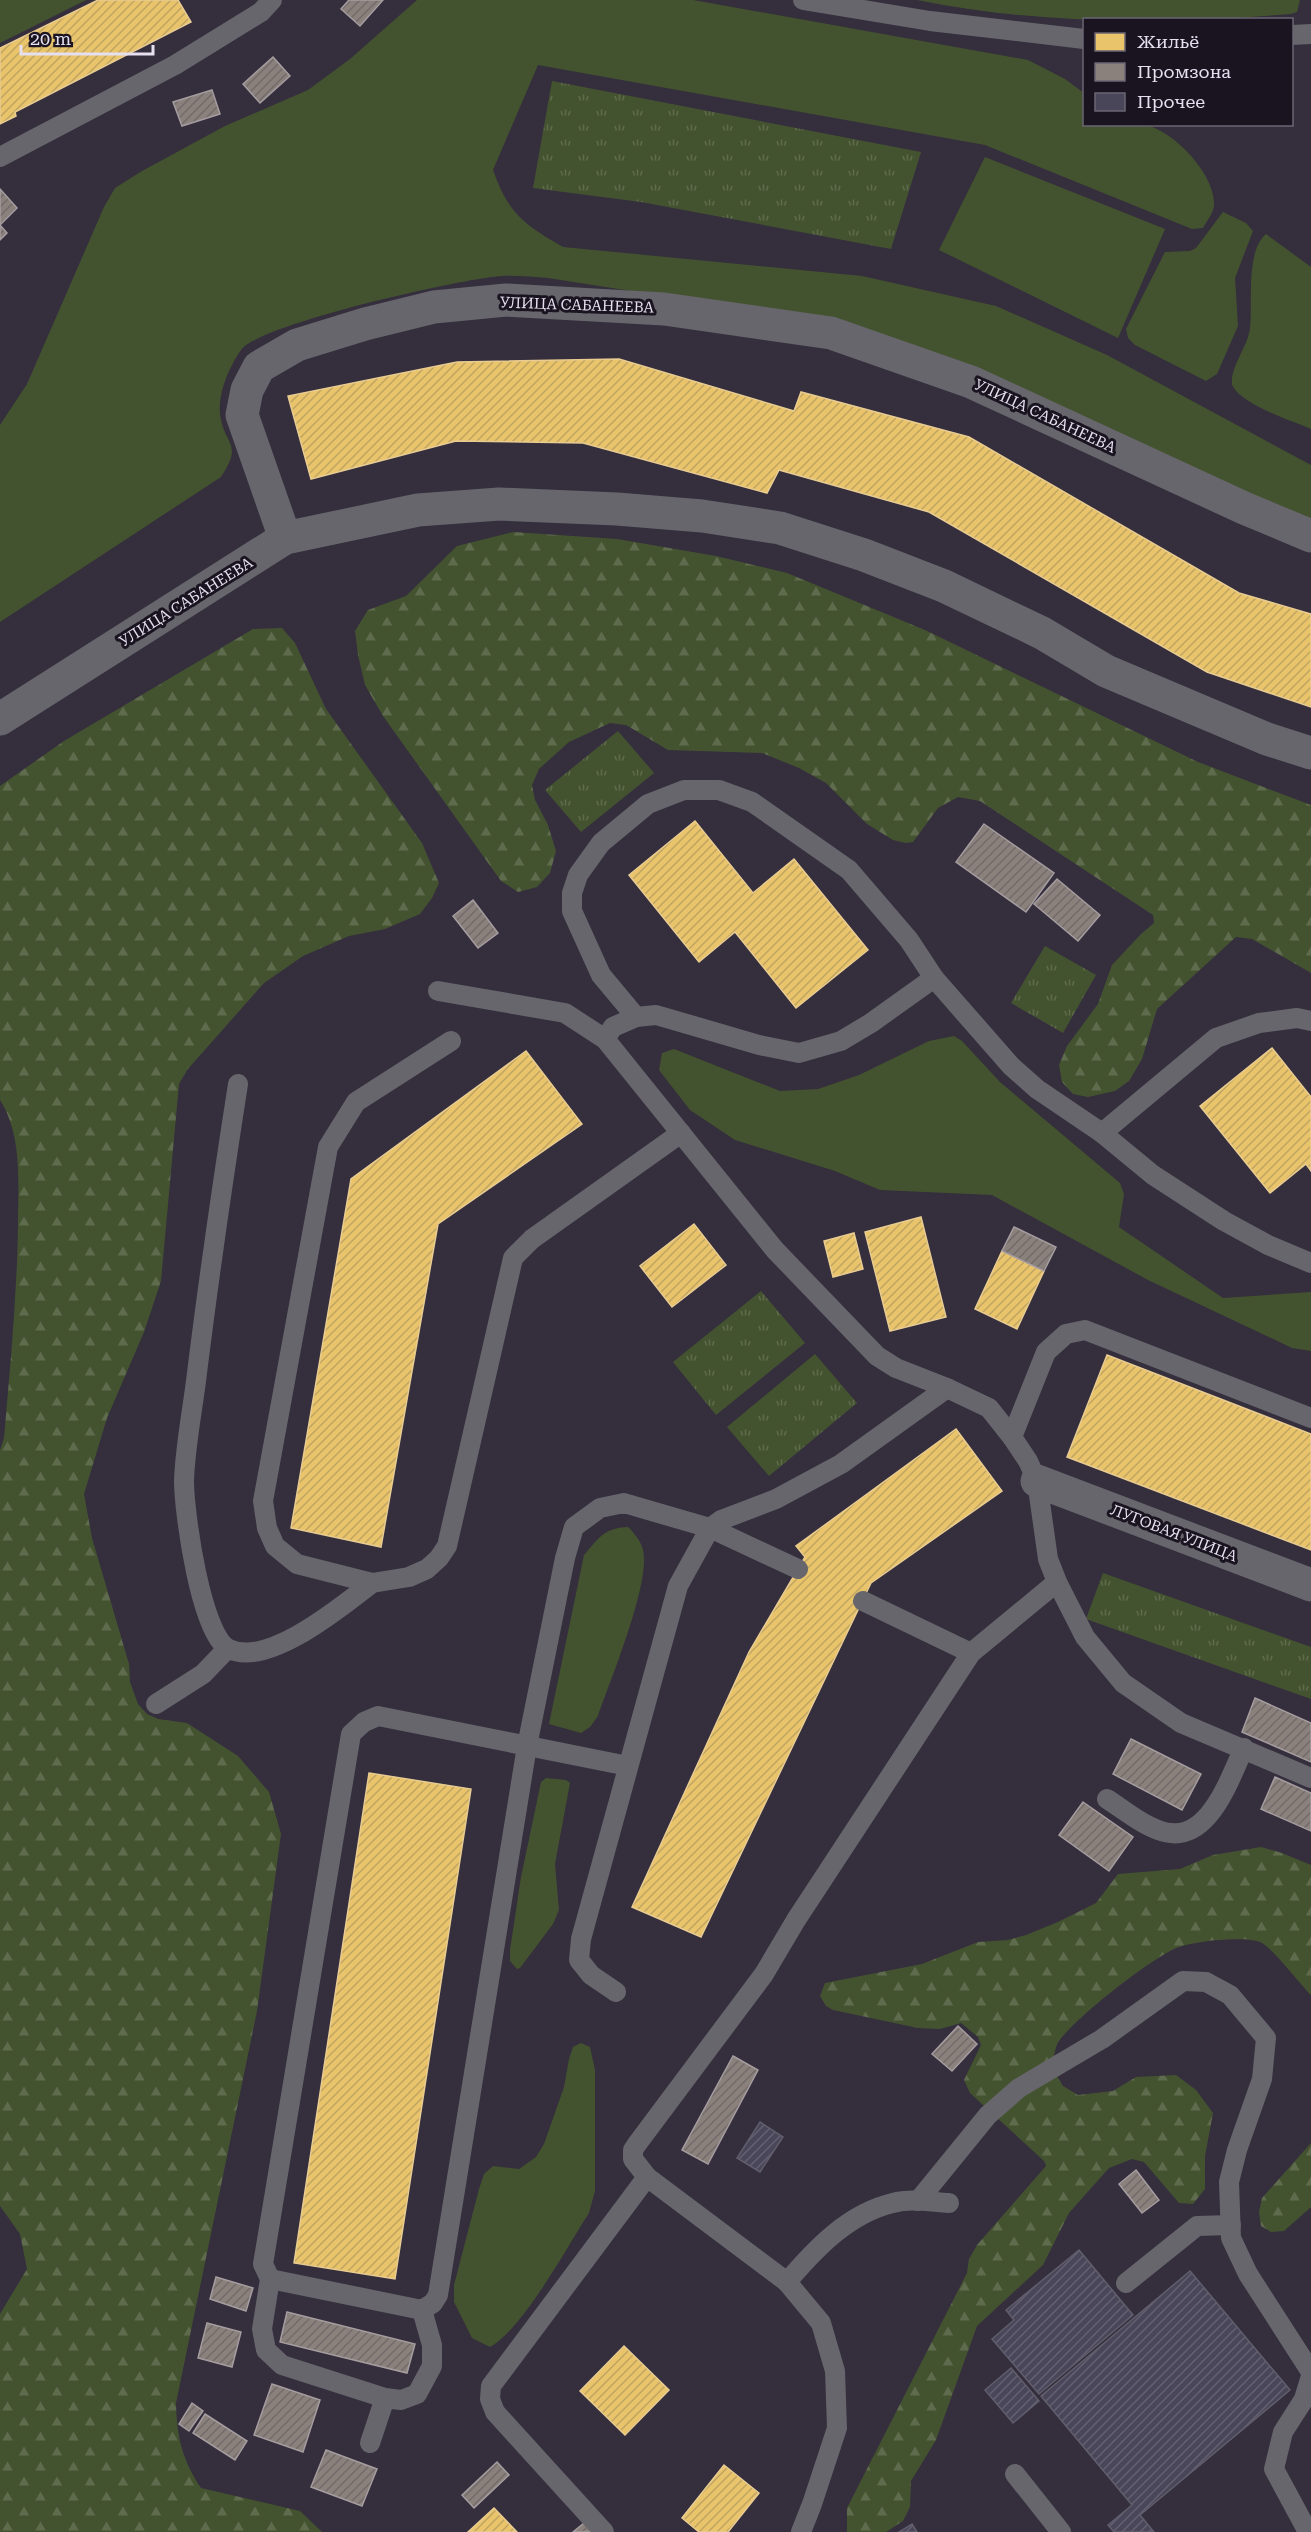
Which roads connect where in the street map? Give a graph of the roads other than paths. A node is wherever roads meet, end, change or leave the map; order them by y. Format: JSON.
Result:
{"nodes":[{"id":1,"x":272,"y":0,"type":"edge"},
{"id":2,"x":803,"y":0,"type":"edge"},
{"id":3,"x":1311,"y":34,"type":"edge"},
{"id":4,"x":1293,"y":35,"type":"edge"},
{"id":5,"x":1083,"y":39,"type":"edge"},
{"id":6,"x":0,"y":158,"type":"edge"},
{"id":7,"x":1311,"y":536,"type":"edge"},
{"id":8,"x":285,"y":538,"type":"junction"},
{"id":9,"x":0,"y":719,"type":"edge"},
{"id":10,"x":1311,"y":753,"type":"edge"},
{"id":11,"x":934,"y":978,"type":"junction"},
{"id":12,"x":438,"y":992,"type":"dead end"},
{"id":13,"x":636,"y":1017,"type":"junction"},
{"id":14,"x":1311,"y":1021,"type":"edge"},
{"id":15,"x":605,"y":1039,"type":"junction"},
{"id":16,"x":452,"y":1041,"type":"dead end"},
{"id":17,"x":238,"y":1084,"type":"dead end"},
{"id":18,"x":681,"y":1133,"type":"junction"},
{"id":19,"x":1101,"y":1133,"type":"junction"},
{"id":20,"x":1311,"y":1263,"type":"edge"},
{"id":21,"x":947,"y":1388,"type":"junction"},
{"id":22,"x":1311,"y":1418,"type":"edge"},
{"id":23,"x":1012,"y":1437,"type":"junction"},
{"id":24,"x":1037,"y":1480,"type":"junction"},
{"id":25,"x":710,"y":1528,"type":"junction"},
{"id":26,"x":798,"y":1569,"type":"dead end"},
{"id":27,"x":1057,"y":1582,"type":"junction"},
{"id":28,"x":372,"y":1583,"type":"junction"},
{"id":29,"x":1311,"y":1585,"type":"edge"},
{"id":30,"x":863,"y":1601,"type":"dead end"},
{"id":31,"x":227,"y":1649,"type":"junction"},
{"id":32,"x":971,"y":1653,"type":"junction"},
{"id":33,"x":156,"y":1704,"type":"dead end"},
{"id":34,"x":527,"y":1746,"type":"junction"},
{"id":35,"x":1244,"y":1748,"type":"junction"},
{"id":36,"x":628,"y":1766,"type":"junction"},
{"id":37,"x":1311,"y":1778,"type":"edge"},
{"id":38,"x":1107,"y":1799,"type":"dead end"},
{"id":39,"x":616,"y":1992,"type":"dead end"},
{"id":40,"x":647,"y":2177,"type":"junction"},
{"id":41,"x":918,"y":2201,"type":"junction"},
{"id":42,"x":949,"y":2203,"type":"dead end"},
{"id":43,"x":1231,"y":2225,"type":"junction"},
{"id":44,"x":270,"y":2279,"type":"junction"},
{"id":45,"x":787,"y":2283,"type":"junction"},
{"id":46,"x":1126,"y":2283,"type":"dead end"},
{"id":47,"x":422,"y":2310,"type":"junction"},
{"id":48,"x":1311,"y":2372,"type":"edge"},
{"id":49,"x":1311,"y":2376,"type":"edge"},
{"id":50,"x":386,"y":2398,"type":"junction"},
{"id":51,"x":370,"y":2443,"type":"dead end"},
{"id":52,"x":1015,"y":2474,"type":"dead end"},
{"id":53,"x":604,"y":2532,"type":"edge"},
{"id":54,"x":801,"y":2532,"type":"edge"},
{"id":55,"x":1061,"y":2532,"type":"edge"},
{"id":56,"x":1308,"y":2532,"type":"edge"}],
"edges":[{"from":1,"to":6,"type":"lane"},
{"from":2,"to":5,"type":"lane"},
{"from":3,"to":4,"type":"lane"},
{"from":7,"to":8,"type":"street","name":"УЛИЦА САБАНЕЕВА"},
{"from":8,"to":9,"type":"street","name":"УЛИЦА САБАНЕЕВА"},
{"from":8,"to":10,"type":"street"},
{"from":11,"to":13,"type":"lane"},
{"from":11,"to":13,"type":"lane"},
{"from":11,"to":19,"type":"lane"},
{"from":12,"to":15,"type":"lane"},
{"from":13,"to":15,"type":"lane"},
{"from":14,"to":19,"type":"lane"},
{"from":15,"to":18,"type":"lane"},
{"from":16,"to":28,"type":"lane"},
{"from":17,"to":31,"type":"lane"},
{"from":18,"to":21,"type":"lane"},
{"from":18,"to":28,"type":"lane"},
{"from":19,"to":20,"type":"lane"},
{"from":21,"to":23,"type":"lane"},
{"from":21,"to":25,"type":"lane"},
{"from":22,"to":23,"type":"lane"},
{"from":23,"to":24,"type":"lane"},
{"from":24,"to":27,"type":"lane"},
{"from":24,"to":29,"type":"street","name":"ЛУГОВАЯ УЛИЦА"},
{"from":25,"to":26,"type":"lane"},
{"from":25,"to":34,"type":"lane"},
{"from":25,"to":36,"type":"lane"},
{"from":27,"to":32,"type":"lane"},
{"from":27,"to":35,"type":"lane"},
{"from":28,"to":31,"type":"lane"},
{"from":30,"to":32,"type":"lane"},
{"from":31,"to":33,"type":"lane"},
{"from":32,"to":40,"type":"lane"},
{"from":34,"to":36,"type":"lane"},
{"from":34,"to":44,"type":"lane"},
{"from":34,"to":47,"type":"lane"},
{"from":35,"to":37,"type":"lane"},
{"from":35,"to":38,"type":"lane"},
{"from":36,"to":39,"type":"lane"},
{"from":40,"to":45,"type":"lane"},
{"from":40,"to":53,"type":"lane"},
{"from":41,"to":42,"type":"lane"},
{"from":41,"to":43,"type":"lane"},
{"from":41,"to":45,"type":"lane"},
{"from":43,"to":46,"type":"lane"},
{"from":43,"to":48,"type":"lane"},
{"from":44,"to":47,"type":"lane"},
{"from":44,"to":50,"type":"lane"},
{"from":45,"to":54,"type":"lane"},
{"from":47,"to":50,"type":"lane"},
{"from":49,"to":56,"type":"lane"},
{"from":50,"to":51,"type":"lane"},
{"from":52,"to":55,"type":"lane"}]}
